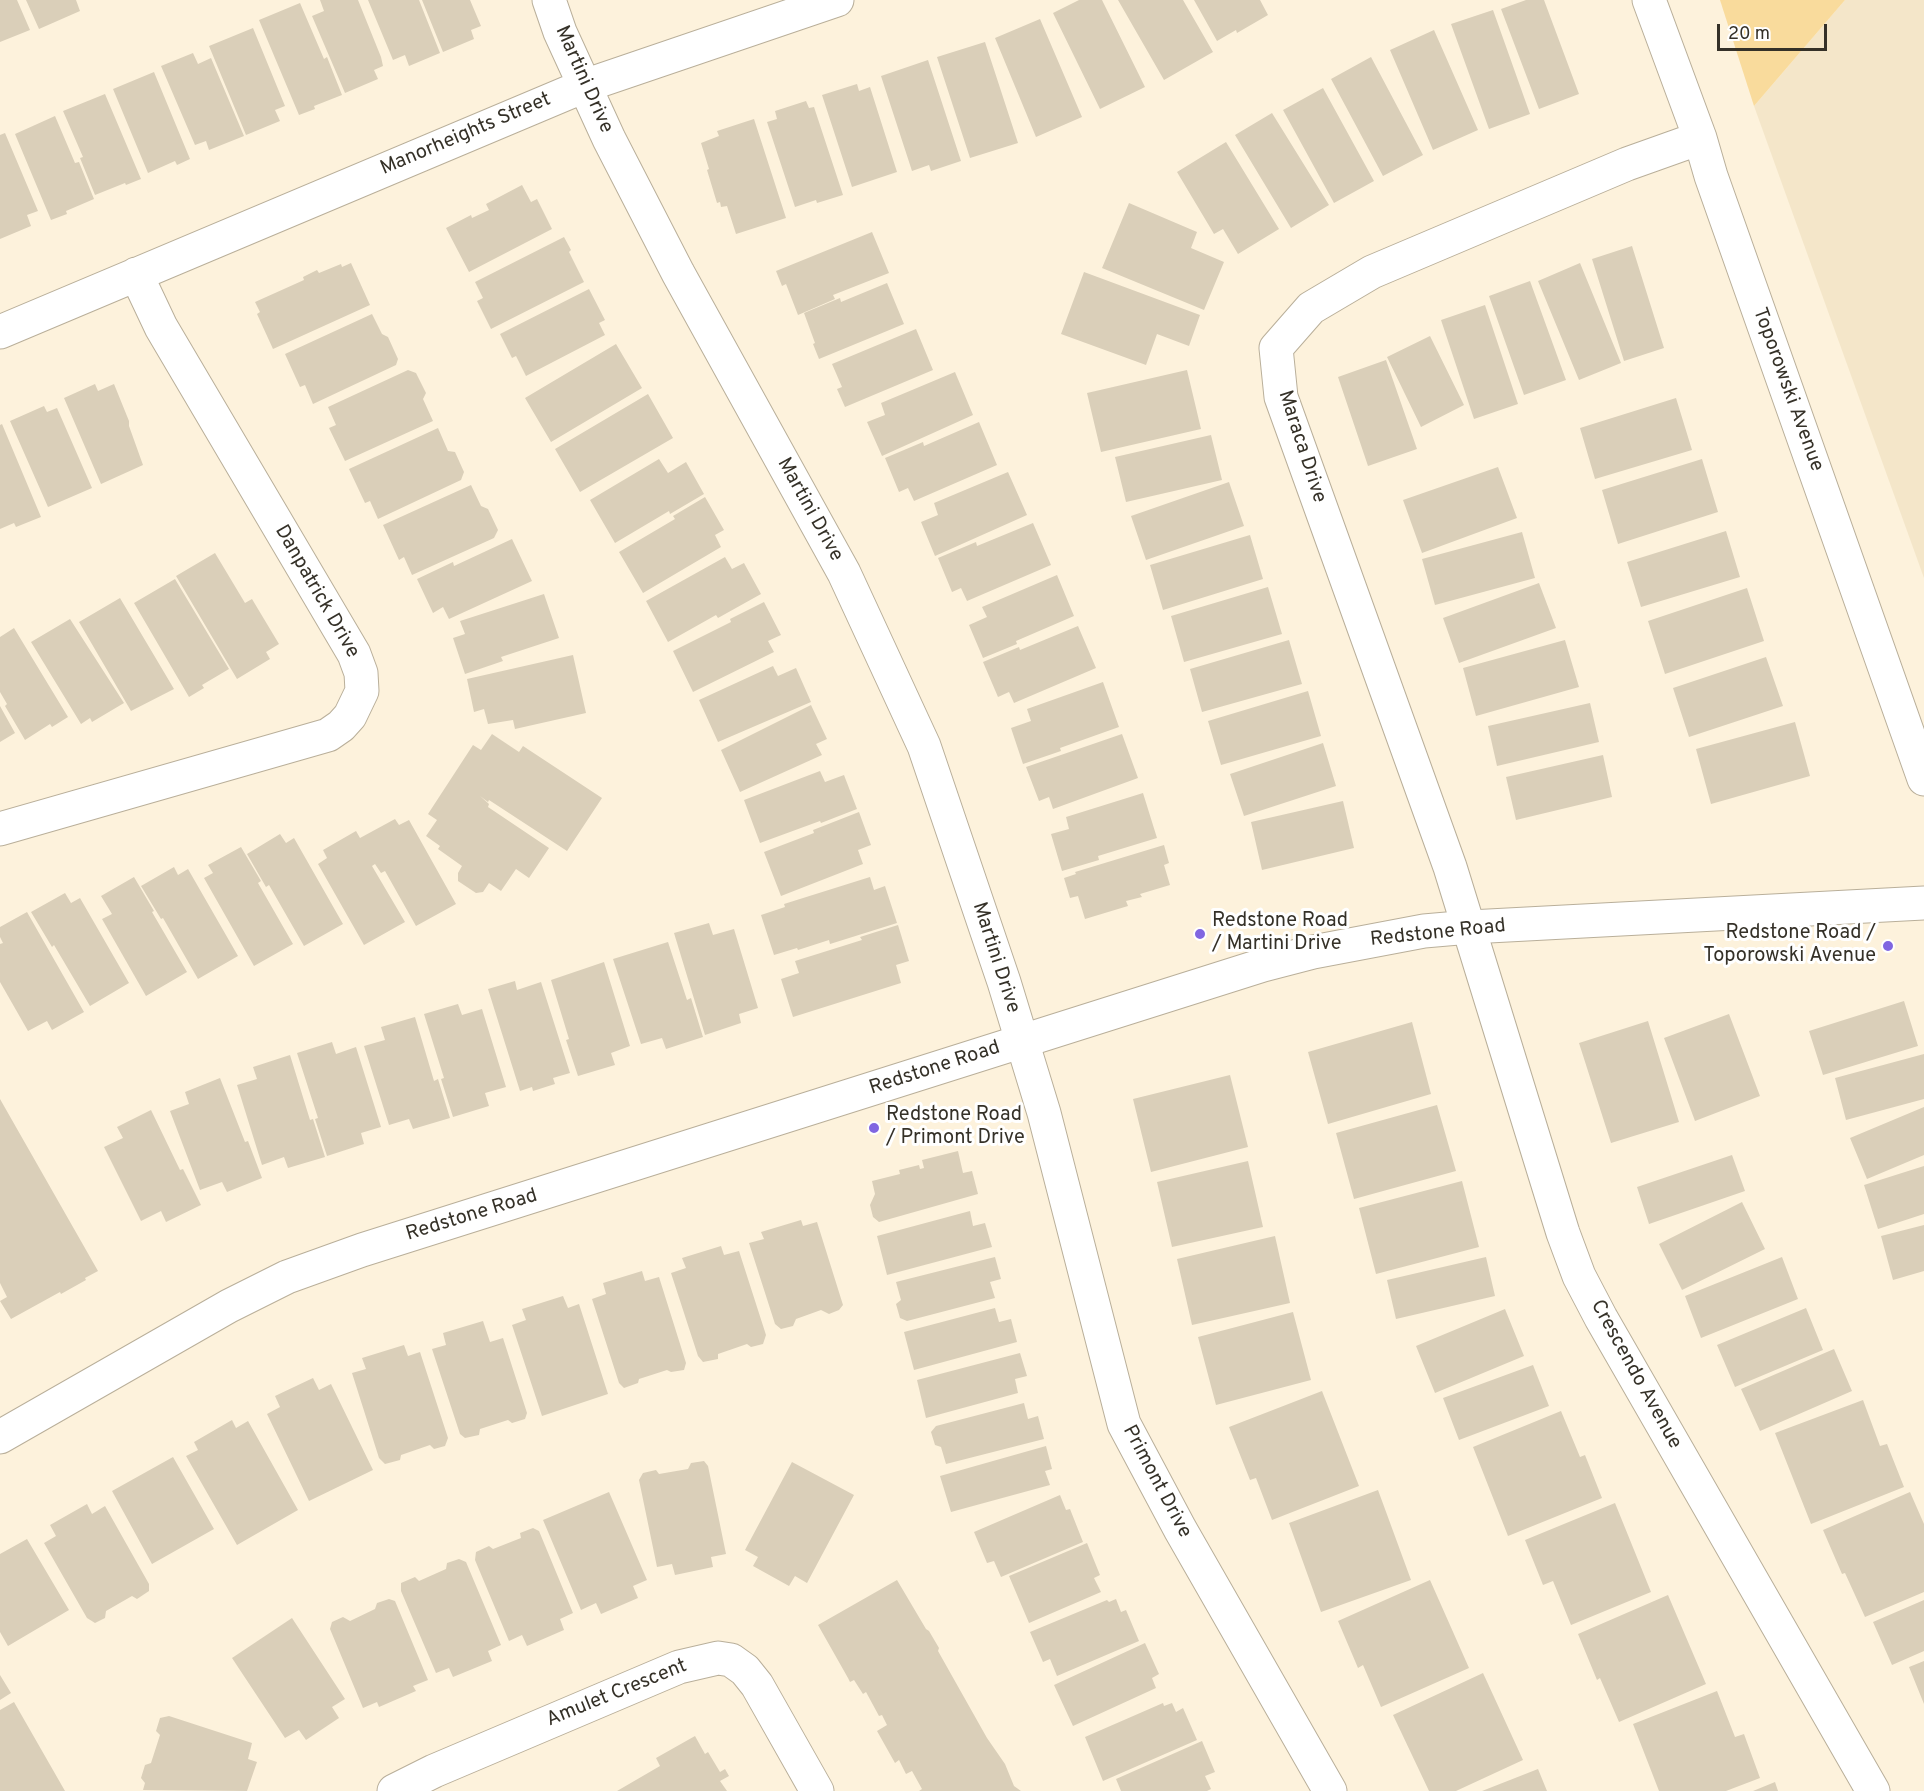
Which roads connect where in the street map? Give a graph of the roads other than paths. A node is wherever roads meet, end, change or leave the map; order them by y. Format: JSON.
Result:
{"nodes":[{"id":1,"x":549,"y":0,"type":"edge"},
{"id":2,"x":837,"y":0,"type":"edge"},
{"id":3,"x":1649,"y":0,"type":"edge"},
{"id":4,"x":584,"y":86,"type":"junction"},
{"id":5,"x":1700,"y":138,"type":"junction"},
{"id":6,"x":136,"y":274,"type":"junction"},
{"id":7,"x":0,"y":332,"type":"edge"},
{"id":8,"x":1924,"y":779,"type":"edge"},
{"id":9,"x":0,"y":829,"type":"edge"},
{"id":10,"x":1924,"y":903,"type":"edge"},
{"id":11,"x":1470,"y":927,"type":"junction"},
{"id":12,"x":1022,"y":1040,"type":"junction"},
{"id":13,"x":0,"y":1437,"type":"edge"},
{"id":14,"x":394,"y":1791,"type":"edge"},
{"id":15,"x":817,"y":1791,"type":"edge"},
{"id":16,"x":1330,"y":1791,"type":"edge"},
{"id":17,"x":1873,"y":1791,"type":"edge"}],
"edges":[{"from":1,"to":4,"type":"street","name":"Martini Drive"},
{"from":2,"to":4,"type":"street","name":"Manorheights Street"},
{"from":3,"to":5,"type":"street","name":"Toporowski Avenue"},
{"from":4,"to":6,"type":"street","name":"Manorheights Street"},
{"from":4,"to":12,"type":"street","name":"Martini Drive"},
{"from":5,"to":8,"type":"street","name":"Toporowski Avenue"},
{"from":5,"to":11,"type":"street","name":"Maraca Drive"},
{"from":6,"to":7,"type":"street","name":"Manorheights Street"},
{"from":6,"to":9,"type":"street","name":"Danpatrick Drive"},
{"from":10,"to":11,"type":"street","name":"Redstone Road"},
{"from":11,"to":12,"type":"street","name":"Redstone Road"},
{"from":11,"to":17,"type":"street","name":"Crescendo Avenue"},
{"from":12,"to":13,"type":"street","name":"Redstone Road"},
{"from":12,"to":16,"type":"street","name":"Primont Drive"},
{"from":14,"to":15,"type":"street","name":"Amulet Crescent"}]}
